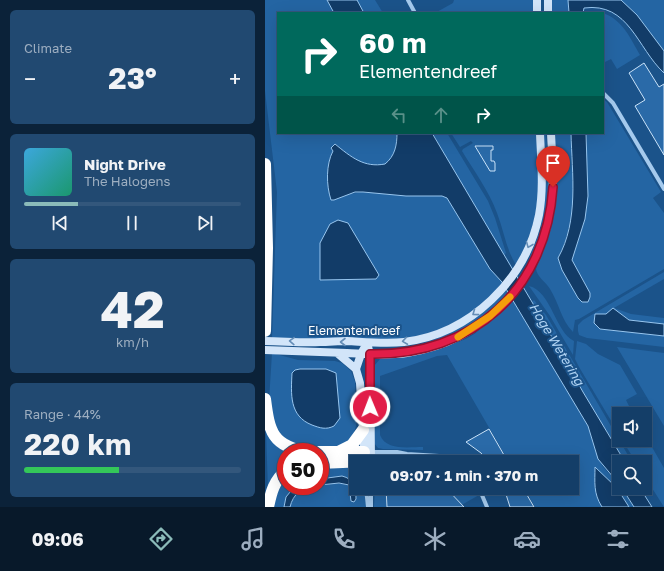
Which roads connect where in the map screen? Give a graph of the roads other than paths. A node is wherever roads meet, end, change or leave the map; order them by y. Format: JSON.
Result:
{"nodes":[{"id":1,"x":408,"y":0,"type":"edge"},
{"id":2,"x":537,"y":0,"type":"edge"},
{"id":3,"x":548,"y":0,"type":"edge"},
{"id":4,"x":414,"y":12,"type":"edge"},
{"id":5,"x":537,"y":12,"type":"edge"},
{"id":6,"x":548,"y":12,"type":"edge"},
{"id":7,"x":604,"y":94,"type":"edge"},
{"id":8,"x":540,"y":134,"type":"edge"},
{"id":9,"x":551,"y":134,"type":"edge"},
{"id":10,"x":265,"y":164,"type":"edge"},
{"id":11,"x":664,"y":189,"type":"edge"},
{"id":12,"x":265,"y":331,"type":"edge"},
{"id":13,"x":265,"y":341,"type":"edge"},
{"id":14,"x":367,"y":343,"type":"junction"},
{"id":15,"x":265,"y":350,"type":"edge"},
{"id":16,"x":336,"y":353,"type":"junction"},
{"id":17,"x":361,"y":354,"type":"junction"},
{"id":18,"x":370,"y":354,"type":"junction"},
{"id":19,"x":356,"y":369,"type":"junction"},
{"id":20,"x":265,"y":399,"type":"edge"},
{"id":21,"x":363,"y":430,"type":"junction"},
{"id":22,"x":339,"y":451,"type":"junction"},
{"id":23,"x":407,"y":454,"type":"junction"},
{"id":24,"x":356,"y":455,"type":"edge"},
{"id":25,"x":367,"y":455,"type":"edge"},
{"id":26,"x":368,"y":455,"type":"edge"},
{"id":27,"x":382,"y":455,"type":"edge"},
{"id":28,"x":404,"y":455,"type":"edge"},
{"id":29,"x":423,"y":455,"type":"edge"},
{"id":30,"x":349,"y":460,"type":"edge"},
{"id":31,"x":329,"y":462,"type":"edge"},
{"id":32,"x":277,"y":481,"type":"edge"},
{"id":33,"x":367,"y":495,"type":"edge"},
{"id":34,"x":370,"y":495,"type":"edge"},
{"id":35,"x":482,"y":495,"type":"edge"},
{"id":36,"x":268,"y":507,"type":"edge"},
{"id":37,"x":369,"y":507,"type":"edge"},
{"id":38,"x":487,"y":507,"type":"edge"}],
"edges":[{"from":1,"to":4,"type":"street"},
{"from":2,"to":5,"type":"main road"},
{"from":3,"to":6,"type":"main road"},
{"from":7,"to":11,"type":"street"},
{"from":8,"to":14,"type":"main road","name":"Elementendreef","one_way":true},
{"from":9,"to":18,"type":"main road","name":"Elementendreef"},
{"from":10,"to":12,"type":"highway"},
{"from":14,"to":13,"type":"main road","name":"Elementendreef","one_way":true},
{"from":14,"to":17,"type":"main road"},
{"from":14,"to":18,"type":"main road"},
{"from":15,"to":16,"type":"main road","name":"Elementendreef"},
{"from":16,"to":17,"type":"main road","name":"Elementendreef"},
{"from":16,"to":19,"type":"main road"},
{"from":17,"to":18,"type":"main road","name":"Elementendreef"},
{"from":17,"to":19,"type":"main road"},
{"from":18,"to":26,"type":"main road"},
{"from":19,"to":21,"type":"main road"},
{"from":20,"to":22,"type":"highway"},
{"from":21,"to":22,"type":"highway"},
{"from":21,"to":25,"type":"main road"},
{"from":22,"to":24,"type":"highway"},
{"from":23,"to":27,"type":"street"},
{"from":23,"to":28,"type":"street"},
{"from":23,"to":29,"type":"street"},
{"from":30,"to":31,"type":"highway"},
{"from":32,"to":36,"type":"highway"},
{"from":33,"to":37,"type":"street"},
{"from":34,"to":37,"type":"street"},
{"from":35,"to":38,"type":"street"}]}
